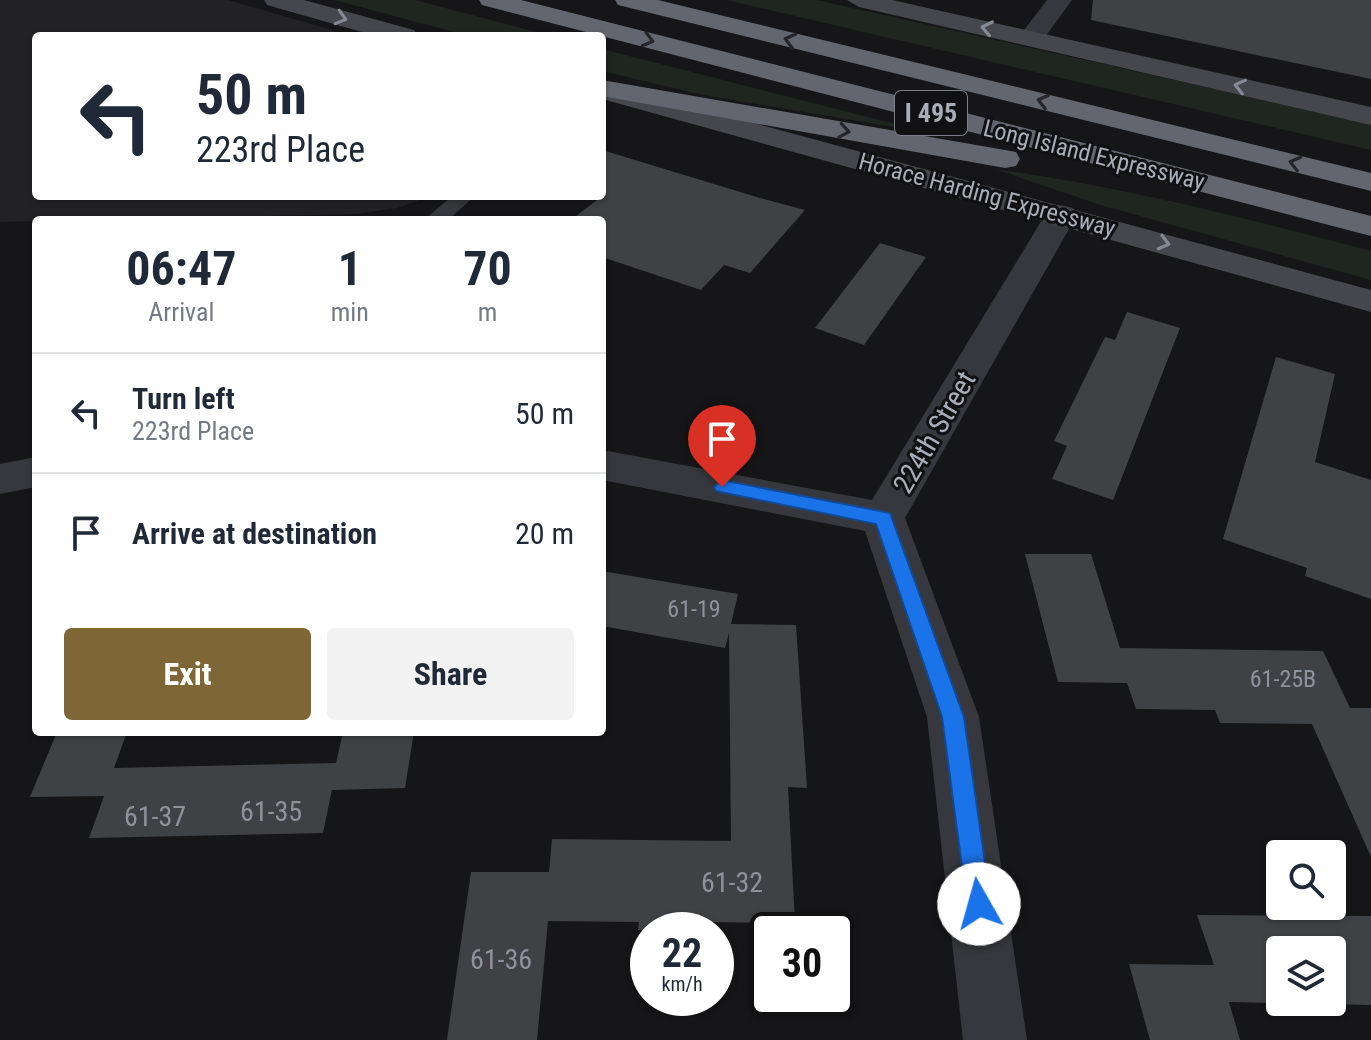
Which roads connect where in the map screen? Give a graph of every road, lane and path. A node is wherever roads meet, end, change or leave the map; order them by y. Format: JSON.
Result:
{"nodes":[{"id":1,"x":276,"y":0,"type":"edge"},
{"id":2,"x":491,"y":0,"type":"edge"},
{"id":3,"x":627,"y":0,"type":"edge"},
{"id":4,"x":859,"y":0,"type":"edge"},
{"id":5,"x":1060,"y":0,"type":"edge"},
{"id":6,"x":391,"y":32,"type":"edge"},
{"id":7,"x":1031,"y":38,"type":"junction"},
{"id":8,"x":606,"y":90,"type":"edge"},
{"id":9,"x":606,"y":90,"type":"edge"},
{"id":10,"x":1371,"y":116,"type":"edge"},
{"id":11,"x":1371,"y":182,"type":"edge"},
{"id":12,"x":460,"y":200,"type":"edge"},
{"id":13,"x":1061,"y":215,"type":"junction"},
{"id":14,"x":440,"y":216,"type":"edge"},
{"id":15,"x":1371,"y":226,"type":"edge"},
{"id":16,"x":1371,"y":240,"type":"edge"},
{"id":17,"x":1371,"y":301,"type":"edge"},
{"id":18,"x":606,"y":466,"type":"edge"},
{"id":19,"x":32,"y":473,"type":"edge"},
{"id":20,"x":0,"y":479,"type":"edge"},
{"id":21,"x":883,"y":518,"type":"junction"},
{"id":22,"x":995,"y":1040,"type":"edge"}],
"edges":[{"from":1,"to":6,"type":"main road","one_way":true},
{"from":2,"to":15,"type":"highway","name":"Long Island Expressway","number":"I 495","one_way":true},
{"from":11,"to":3,"type":"highway","name":"Long Island Expressway","number":"I 495","one_way":true},
{"from":7,"to":4,"type":"main road","one_way":true},
{"from":5,"to":7,"type":"street"},
{"from":10,"to":7,"type":"main road","one_way":true},
{"from":8,"to":13,"type":"main road","name":"Horace Harding Expressway"},
{"from":9,"to":16,"type":"highway","one_way":true},
{"from":12,"to":14,"type":"lane"},
{"from":13,"to":17,"type":"main road","name":"Horace Harding Expressway","one_way":true},
{"from":13,"to":21,"type":"street","name":"224th Street"},
{"from":18,"to":21,"type":"street"},
{"from":19,"to":20,"type":"street"},
{"from":21,"to":22,"type":"street","name":"224th Street"}]}
